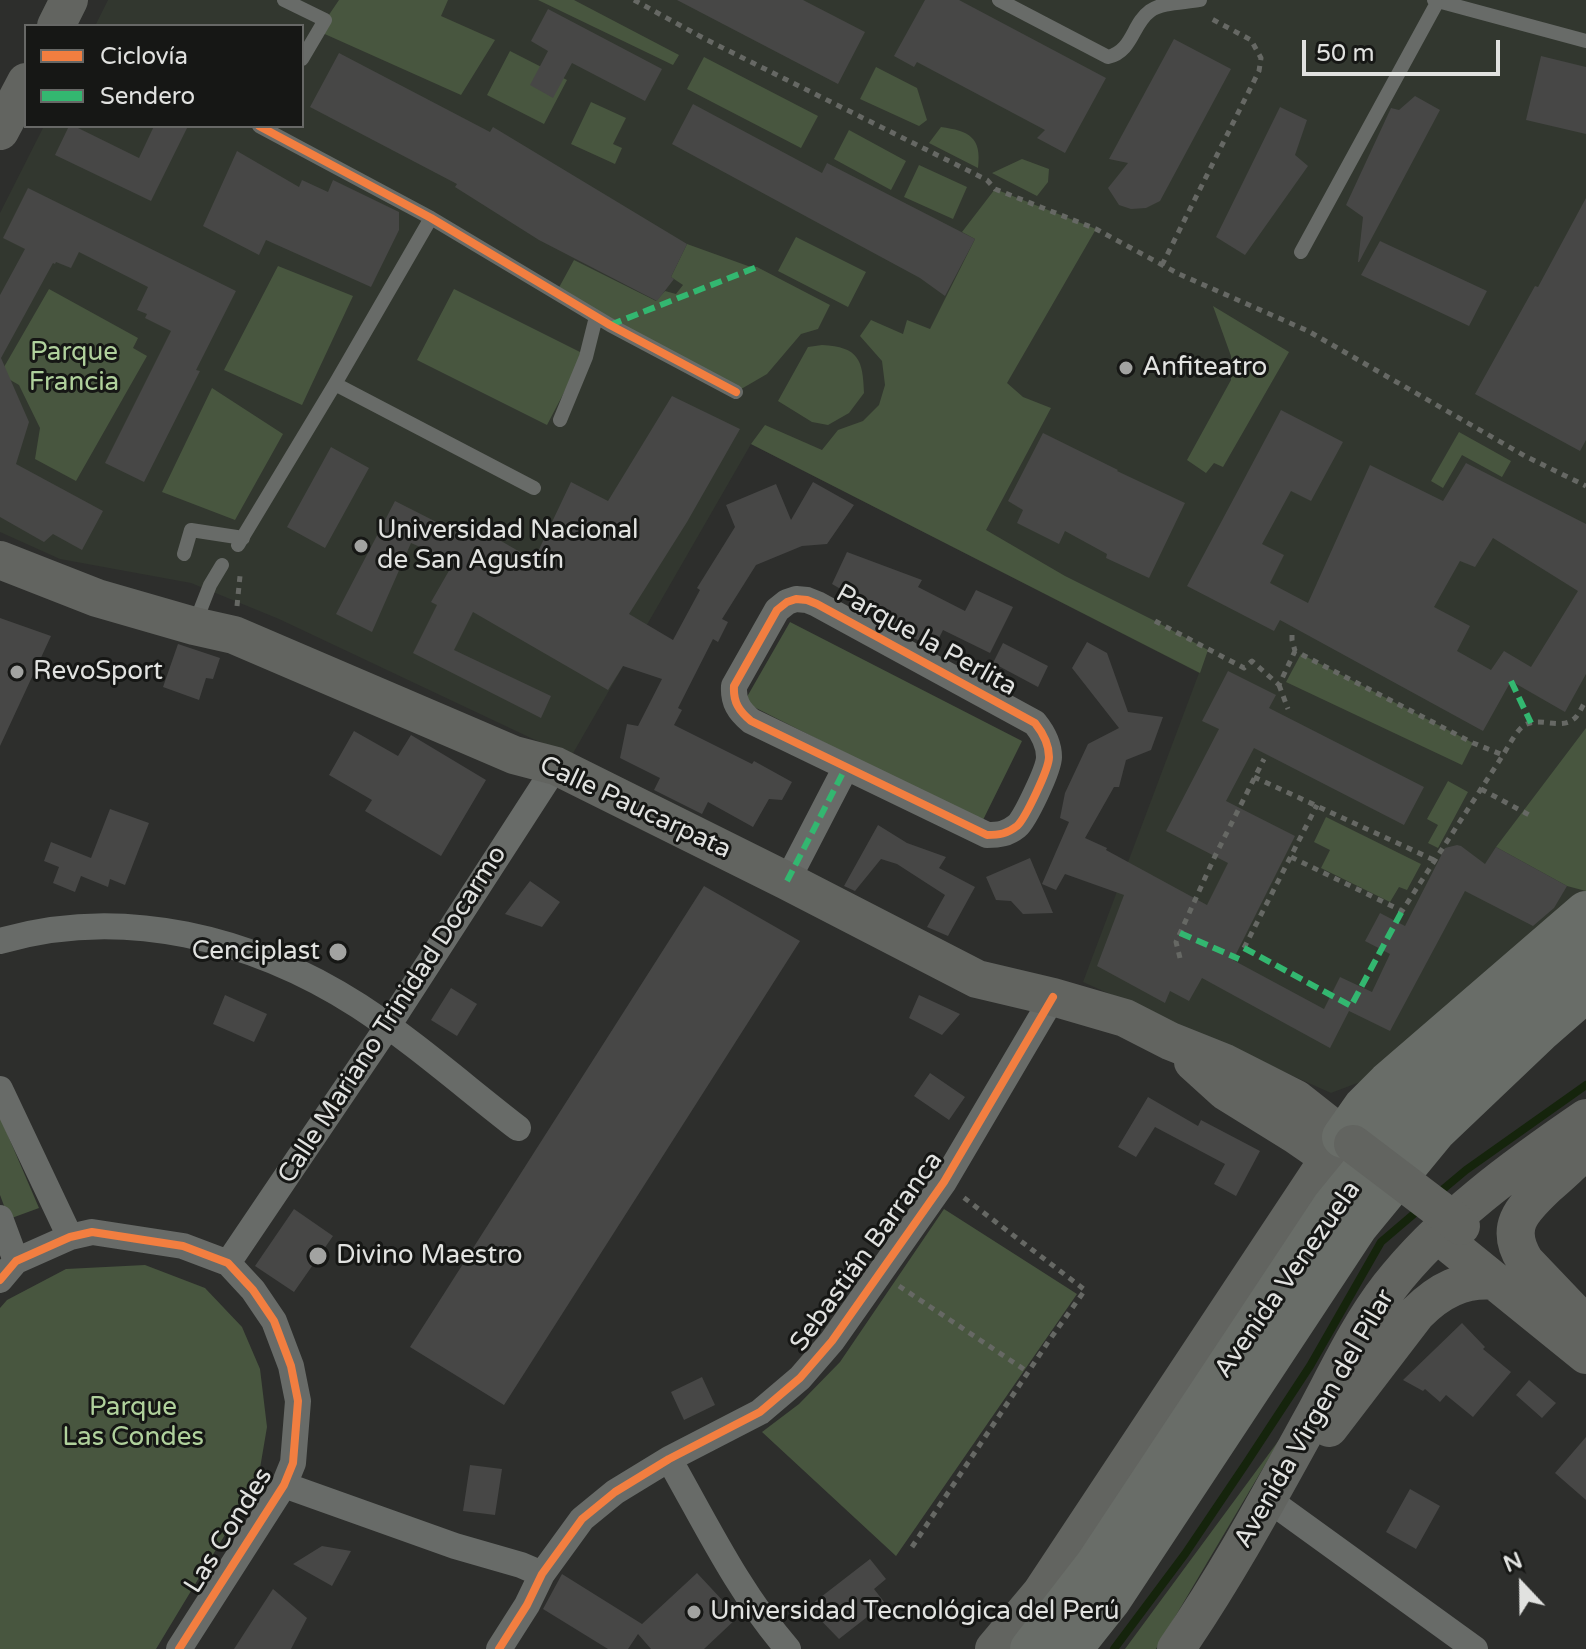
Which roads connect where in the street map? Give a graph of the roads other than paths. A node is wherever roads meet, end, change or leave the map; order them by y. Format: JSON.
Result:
{"nodes":[{"id":1,"x":69,"y":0,"type":"edge"},
{"id":2,"x":284,"y":0,"type":"edge"},
{"id":3,"x":999,"y":0,"type":"edge"},
{"id":4,"x":1436,"y":0,"type":"edge"},
{"id":5,"x":1193,"y":1,"type":"edge"},
{"id":6,"x":57,"y":24,"type":"edge"},
{"id":7,"x":1586,"y":41,"type":"edge"},
{"id":8,"x":304,"y":56,"type":"edge"},
{"id":9,"x":24,"y":86,"type":"edge"},
{"id":10,"x":264,"y":128,"type":"edge"},
{"id":11,"x":0,"y":131,"type":"edge"},
{"id":12,"x":431,"y":218,"type":"junction"},
{"id":13,"x":1301,"y":252,"type":"dead end"},
{"id":14,"x":596,"y":317,"type":"junction"},
{"id":15,"x":335,"y":384,"type":"junction"},
{"id":16,"x":736,"y":392,"type":"dead end"},
{"id":17,"x":560,"y":420,"type":"dead end"},
{"id":18,"x":534,"y":488,"type":"dead end"},
{"id":19,"x":184,"y":554,"type":"dead end"},
{"id":20,"x":0,"y":560,"type":"edge"},
{"id":21,"x":222,"y":565,"type":"dead end"},
{"id":22,"x":194,"y":626,"type":"junction"},
{"id":23,"x":556,"y":766,"type":"junction"},
{"id":24,"x":846,"y":767,"type":"junction"},
{"id":25,"x":787,"y":881,"type":"junction"},
{"id":26,"x":1586,"y":912,"type":"edge"},
{"id":27,"x":0,"y":941,"type":"edge"},
{"id":28,"x":1586,"y":945,"type":"edge"},
{"id":29,"x":1586,"y":991,"type":"edge"},
{"id":30,"x":1053,"y":997,"type":"junction"},
{"id":31,"x":388,"y":1026,"type":"junction"},
{"id":32,"x":0,"y":1089,"type":"edge"},
{"id":33,"x":1586,"y":1118,"type":"edge"},
{"id":34,"x":518,"y":1128,"type":"dead end"},
{"id":35,"x":1341,"y":1150,"type":"junction"},
{"id":36,"x":1586,"y":1151,"type":"edge"},
{"id":37,"x":0,"y":1218,"type":"edge"},
{"id":38,"x":1455,"y":1235,"type":"junction"},
{"id":39,"x":70,"y":1237,"type":"junction"},
{"id":40,"x":228,"y":1263,"type":"junction"},
{"id":41,"x":8,"y":1270,"type":"edge"},
{"id":42,"x":1495,"y":1281,"type":"junction"},
{"id":43,"x":1586,"y":1327,"type":"edge"},
{"id":44,"x":1586,"y":1355,"type":"edge"},
{"id":45,"x":669,"y":1459,"type":"junction"},
{"id":46,"x":1290,"y":1460,"type":"junction"},
{"id":47,"x":284,"y":1485,"type":"junction"},
{"id":48,"x":1269,"y":1500,"type":"junction"},
{"id":49,"x":542,"y":1574,"type":"junction"},
{"id":50,"x":179,"y":1649,"type":"edge"},
{"id":51,"x":499,"y":1649,"type":"edge"},
{"id":52,"x":788,"y":1649,"type":"edge"},
{"id":53,"x":994,"y":1649,"type":"edge"},
{"id":54,"x":1031,"y":1649,"type":"edge"},
{"id":55,"x":1071,"y":1649,"type":"edge"},
{"id":56,"x":1176,"y":1649,"type":"edge"},
{"id":57,"x":1475,"y":1649,"type":"edge"}],
"edges":[{"from":1,"to":6,"type":"main road"},
{"from":2,"to":8,"type":"lane"},
{"from":3,"to":5,"type":"lane"},
{"from":4,"to":7,"type":"lane"},
{"from":4,"to":13,"type":"lane"},
{"from":9,"to":11,"type":"main road"},
{"from":10,"to":12,"type":"lane"},
{"from":12,"to":14,"type":"lane"},
{"from":12,"to":15,"type":"lane"},
{"from":14,"to":16,"type":"lane"},
{"from":14,"to":17,"type":"lane"},
{"from":15,"to":18,"type":"lane"},
{"from":15,"to":19,"type":"lane"},
{"from":20,"to":22,"type":"main road","name":"Calle Paucarpata"},
{"from":21,"to":22,"type":"lane"},
{"from":22,"to":23,"type":"main road","name":"Calle Paucarpata"},
{"from":23,"to":25,"type":"main road","name":"Calle Paucarpata"},
{"from":23,"to":31,"type":"street","name":"Calle Mariano Trinidad Docarmo"},
{"from":24,"to":24,"type":"street","name":"Parque la Perlita"},
{"from":24,"to":25,"type":"street"},
{"from":25,"to":30,"type":"main road","name":"Calle Paucarpata"},
{"from":26,"to":35,"type":"main road"},
{"from":27,"to":31,"type":"street"},
{"from":28,"to":54,"type":"main road","name":"Avenida Venezuela"},
{"from":29,"to":55,"type":"main road","name":"Avenida Venezuela"},
{"from":30,"to":35,"type":"main road","name":"Calle Paucarpata"},
{"from":30,"to":45,"type":"street","name":"Sebastián Barranca"},
{"from":31,"to":34,"type":"street"},
{"from":31,"to":40,"type":"street","name":"Calle Mariano Trinidad Docarmo"},
{"from":32,"to":39,"type":"street"},
{"from":33,"to":46,"type":"main road","name":"Avenida Virgen del Pilar"},
{"from":35,"to":38,"type":"main road","name":"Calle Paucarpata"},
{"from":35,"to":53,"type":"main road","name":"Avenida Venezuela"},
{"from":36,"to":43,"type":"main road"},
{"from":37,"to":41,"type":"street"},
{"from":38,"to":42,"type":"main road"},
{"from":38,"to":43,"type":"main road"},
{"from":39,"to":40,"type":"street","name":"Las Condes"},
{"from":39,"to":41,"type":"street","name":"Las Condes"},
{"from":40,"to":47,"type":"street","name":"Las Condes"},
{"from":42,"to":44,"type":"main road"},
{"from":42,"to":46,"type":"main road"},
{"from":45,"to":49,"type":"street","name":"Sebastián Barranca"},
{"from":45,"to":52,"type":"street"},
{"from":46,"to":48,"type":"main road","name":"Avenida Virgen del Pilar"},
{"from":47,"to":49,"type":"street"},
{"from":47,"to":50,"type":"street","name":"Las Condes"},
{"from":48,"to":56,"type":"main road","name":"Avenida Virgen del Pilar"},
{"from":48,"to":57,"type":"street"},
{"from":49,"to":51,"type":"street","name":"Sebastián Barranca"}]}
